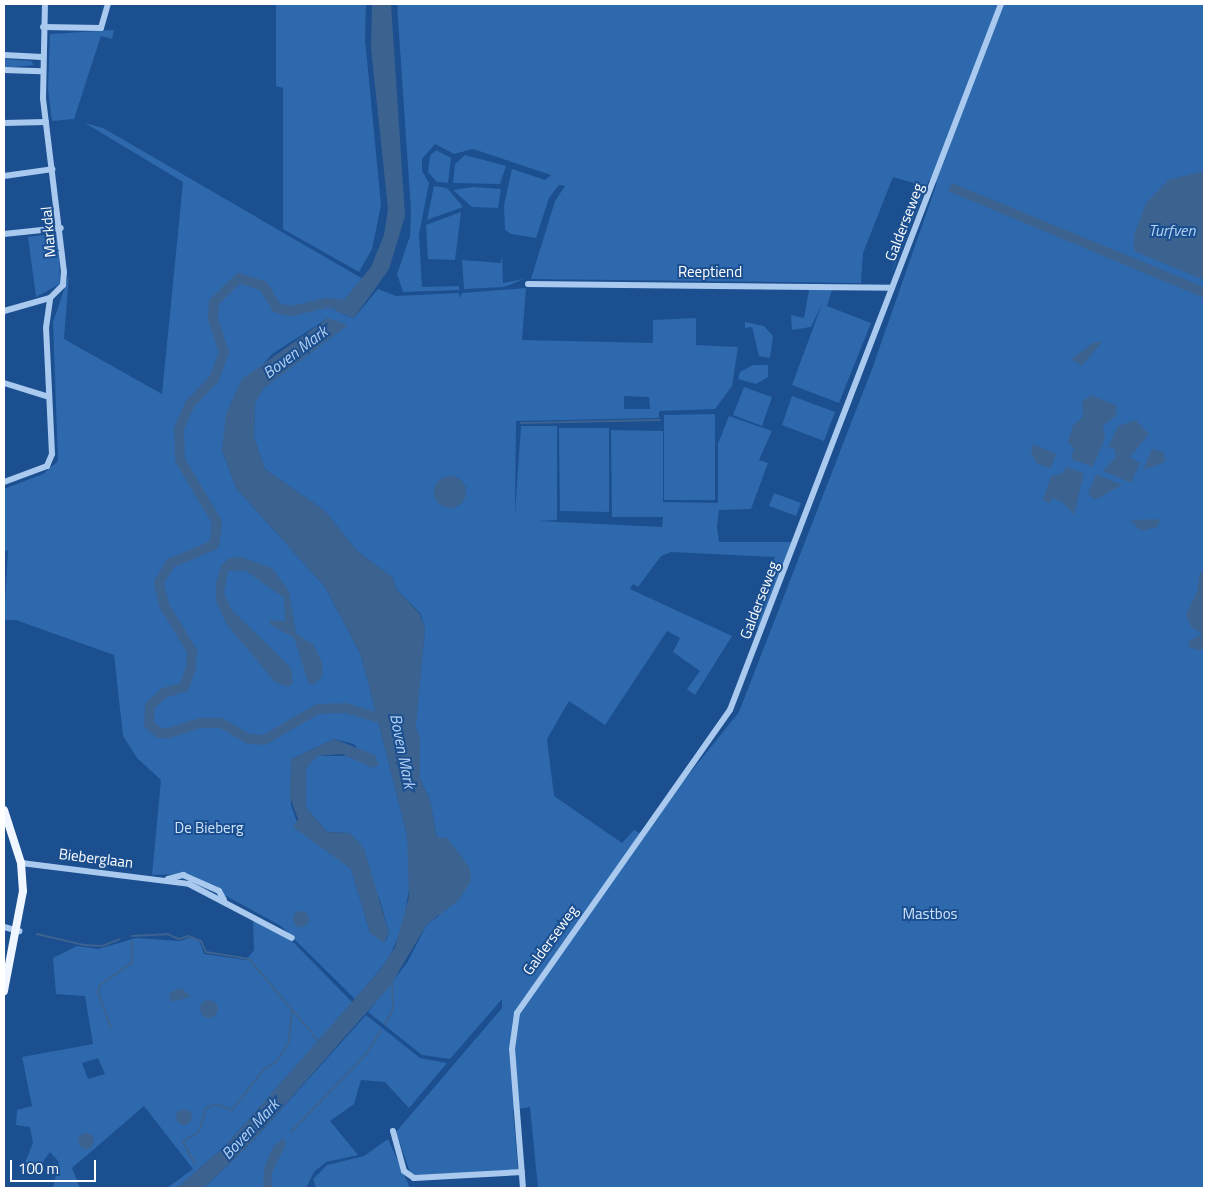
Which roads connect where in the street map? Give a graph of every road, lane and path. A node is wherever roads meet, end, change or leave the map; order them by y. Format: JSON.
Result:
{"nodes":[{"id":1,"x":45,"y":4,"type":"edge"},
{"id":2,"x":108,"y":4,"type":"edge"},
{"id":3,"x":1000,"y":4,"type":"edge"},
{"id":4,"x":43,"y":28,"type":"junction"},
{"id":5,"x":4,"y":55,"type":"edge"},
{"id":6,"x":42,"y":57,"type":"junction"},
{"id":7,"x":4,"y":70,"type":"edge"},
{"id":8,"x":41,"y":71,"type":"junction"},
{"id":9,"x":46,"y":122,"type":"junction"},
{"id":10,"x":4,"y":123,"type":"edge"},
{"id":11,"x":53,"y":169,"type":"junction"},
{"id":12,"x":4,"y":176,"type":"edge"},
{"id":13,"x":61,"y":228,"type":"junction"},
{"id":14,"x":4,"y":234,"type":"edge"},
{"id":15,"x":528,"y":284,"type":"dead end"},
{"id":16,"x":892,"y":288,"type":"junction"},
{"id":17,"x":50,"y":298,"type":"junction"},
{"id":18,"x":4,"y":311,"type":"edge"},
{"id":19,"x":4,"y":383,"type":"edge"},
{"id":20,"x":50,"y":397,"type":"junction"},
{"id":21,"x":4,"y":482,"type":"edge"},
{"id":22,"x":4,"y":810,"type":"edge"},
{"id":23,"x":21,"y":863,"type":"junction"},
{"id":24,"x":4,"y":926,"type":"edge"},
{"id":25,"x":19,"y":931,"type":"junction"},
{"id":26,"x":292,"y":938,"type":"dead end"},
{"id":27,"x":4,"y":991,"type":"edge"},
{"id":28,"x":393,"y":1131,"type":"dead end"},
{"id":29,"x":522,"y":1172,"type":"junction"},
{"id":30,"x":523,"y":1188,"type":"edge"}],
"edges":[{"from":1,"to":4,"type":"street","name":"Markdal"},
{"from":2,"to":4,"type":"street"},
{"from":3,"to":16,"type":"street","name":"Galderseweg"},
{"from":4,"to":6,"type":"street","name":"Markdal"},
{"from":5,"to":6,"type":"street"},
{"from":6,"to":8,"type":"street","name":"Markdal"},
{"from":7,"to":8,"type":"street"},
{"from":8,"to":9,"type":"street","name":"Markdal"},
{"from":9,"to":10,"type":"street"},
{"from":9,"to":11,"type":"street","name":"Markdal"},
{"from":11,"to":12,"type":"street"},
{"from":11,"to":13,"type":"street","name":"Markdal"},
{"from":13,"to":14,"type":"street"},
{"from":13,"to":17,"type":"street","name":"Markdal"},
{"from":15,"to":16,"type":"street","name":"Reeptiend"},
{"from":16,"to":29,"type":"street","name":"Galderseweg"},
{"from":17,"to":18,"type":"street"},
{"from":17,"to":20,"type":"street","name":"Markdal"},
{"from":19,"to":20,"type":"street"},
{"from":20,"to":21,"type":"street","name":"Markdal"},
{"from":22,"to":23,"type":"main road"},
{"from":23,"to":25,"type":"main road"},
{"from":23,"to":26,"type":"street","name":"Bieberglaan"},
{"from":24,"to":25,"type":"street"},
{"from":25,"to":27,"type":"main road"},
{"from":28,"to":29,"type":"street"},
{"from":29,"to":30,"type":"street","name":"Galderseweg"}]}
